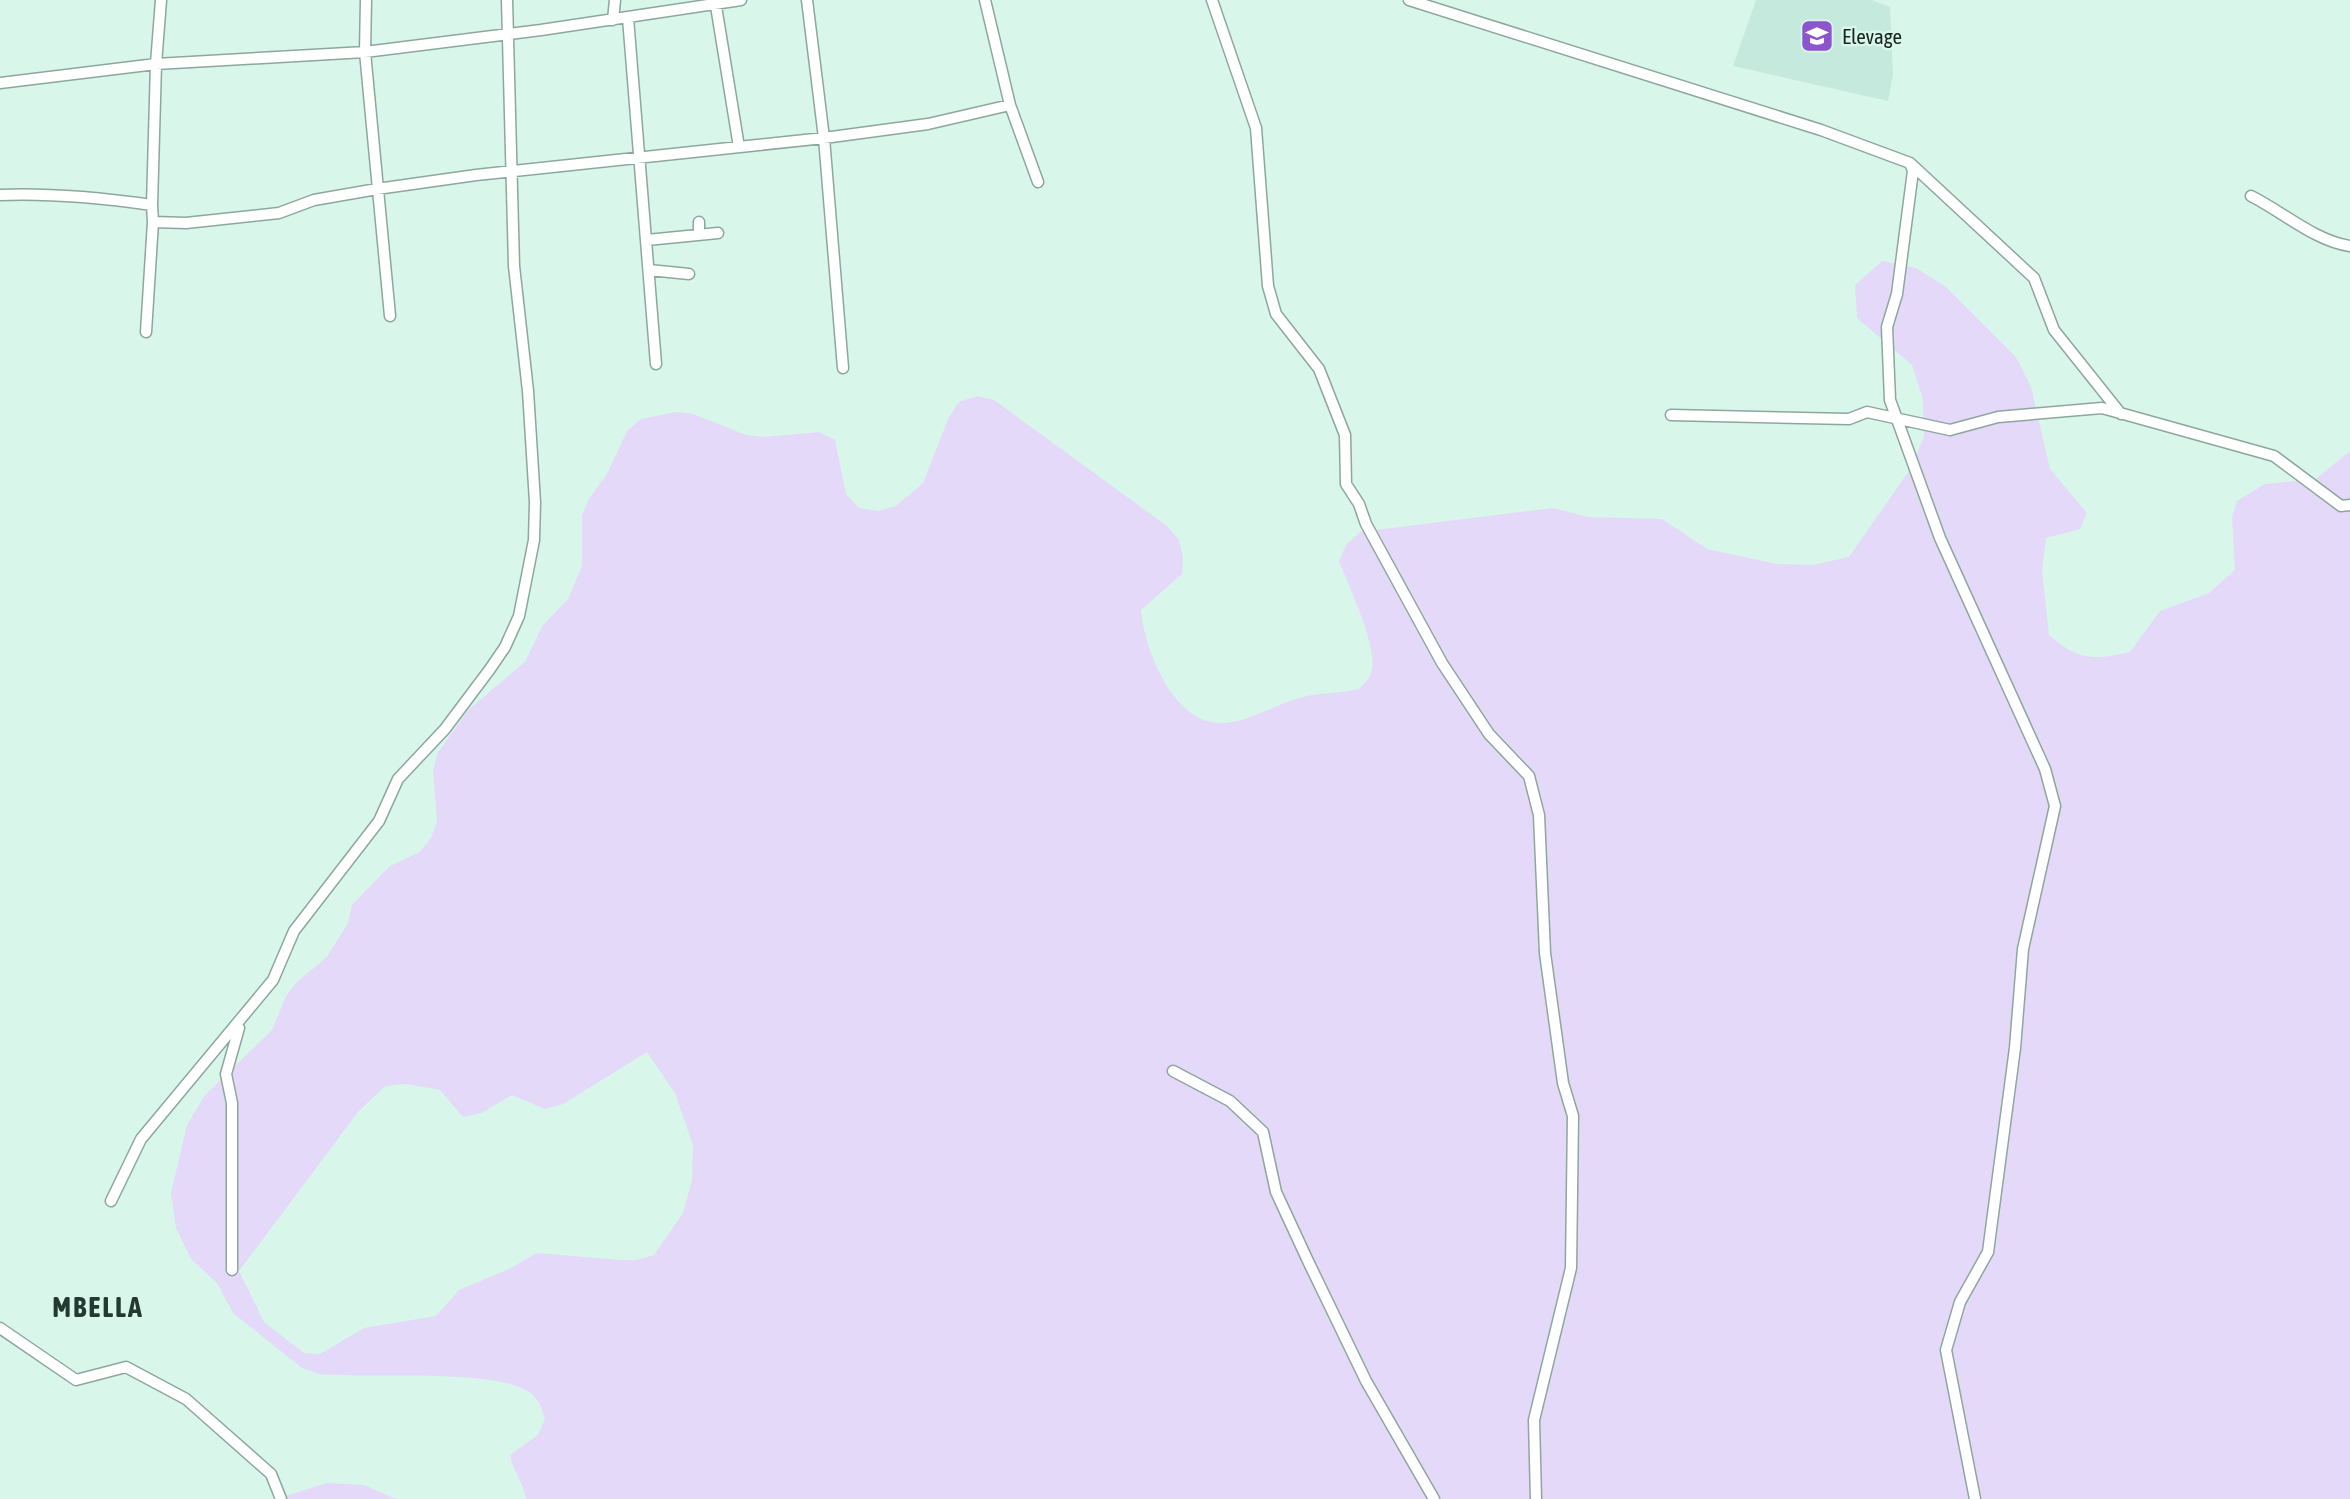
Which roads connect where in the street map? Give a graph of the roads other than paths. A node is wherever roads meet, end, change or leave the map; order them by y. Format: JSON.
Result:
{"nodes":[{"id":1,"x":161,"y":0,"type":"edge"},
{"id":2,"x":366,"y":0,"type":"edge"},
{"id":3,"x":507,"y":0,"type":"edge"},
{"id":4,"x":615,"y":0,"type":"edge"},
{"id":5,"x":741,"y":0,"type":"edge"},
{"id":6,"x":807,"y":0,"type":"edge"},
{"id":7,"x":985,"y":0,"type":"edge"},
{"id":8,"x":1212,"y":0,"type":"edge"},
{"id":9,"x":1409,"y":0,"type":"edge"},
{"id":10,"x":716,"y":6,"type":"junction"},
{"id":11,"x":628,"y":18,"type":"junction"},
{"id":12,"x":612,"y":20,"type":"junction"},
{"id":13,"x":510,"y":34,"type":"junction"},
{"id":14,"x":365,"y":52,"type":"junction"},
{"id":15,"x":156,"y":64,"type":"junction"},
{"id":16,"x":0,"y":83,"type":"edge"},
{"id":17,"x":1010,"y":105,"type":"junction"},
{"id":18,"x":824,"y":138,"type":"junction"},
{"id":19,"x":739,"y":147,"type":"junction"},
{"id":20,"x":641,"y":157,"type":"junction"},
{"id":21,"x":1910,"y":163,"type":"junction"},
{"id":22,"x":513,"y":171,"type":"junction"},
{"id":23,"x":1038,"y":182,"type":"dead end"},
{"id":24,"x":377,"y":189,"type":"junction"},
{"id":25,"x":0,"y":195,"type":"edge"},
{"id":26,"x":2251,"y":196,"type":"dead end"},
{"id":27,"x":152,"y":205,"type":"junction"},
{"id":28,"x":153,"y":222,"type":"junction"},
{"id":29,"x":699,"y":222,"type":"dead end"},
{"id":30,"x":718,"y":233,"type":"dead end"},
{"id":31,"x":699,"y":234,"type":"junction"},
{"id":32,"x":647,"y":240,"type":"junction"},
{"id":33,"x":2350,"y":246,"type":"edge"},
{"id":34,"x":649,"y":270,"type":"junction"},
{"id":35,"x":688,"y":274,"type":"dead end"},
{"id":36,"x":390,"y":316,"type":"dead end"},
{"id":37,"x":146,"y":332,"type":"dead end"},
{"id":38,"x":656,"y":364,"type":"dead end"},
{"id":39,"x":843,"y":368,"type":"dead end"},
{"id":40,"x":2121,"y":414,"type":"junction"},
{"id":41,"x":1671,"y":415,"type":"dead end"},
{"id":42,"x":1896,"y":418,"type":"junction"},
{"id":43,"x":2350,"y":505,"type":"edge"},
{"id":44,"x":240,"y":1024,"type":"junction"},
{"id":45,"x":1173,"y":1071,"type":"dead end"},
{"id":46,"x":111,"y":1201,"type":"dead end"},
{"id":47,"x":232,"y":1270,"type":"dead end"},
{"id":48,"x":0,"y":1328,"type":"edge"},
{"id":49,"x":281,"y":1499,"type":"edge"},
{"id":50,"x":1434,"y":1499,"type":"edge"},
{"id":51,"x":1536,"y":1499,"type":"edge"},
{"id":52,"x":1975,"y":1499,"type":"edge"}],
"edges":[{"from":1,"to":15,"type":"street"},
{"from":2,"to":14,"type":"street"},
{"from":3,"to":13,"type":"street"},
{"from":4,"to":12,"type":"street"},
{"from":5,"to":10,"type":"street"},
{"from":6,"to":18,"type":"street"},
{"from":7,"to":17,"type":"street"},
{"from":8,"to":51,"type":"street"},
{"from":9,"to":21,"type":"street"},
{"from":10,"to":11,"type":"street"},
{"from":10,"to":19,"type":"street"},
{"from":11,"to":12,"type":"street"},
{"from":11,"to":20,"type":"street"},
{"from":12,"to":13,"type":"street"},
{"from":13,"to":14,"type":"street"},
{"from":13,"to":22,"type":"street"},
{"from":14,"to":15,"type":"street"},
{"from":14,"to":24,"type":"street"},
{"from":15,"to":16,"type":"street"},
{"from":15,"to":27,"type":"street"},
{"from":17,"to":18,"type":"street"},
{"from":17,"to":23,"type":"street"},
{"from":18,"to":19,"type":"street"},
{"from":18,"to":39,"type":"street"},
{"from":19,"to":20,"type":"street"},
{"from":20,"to":22,"type":"street"},
{"from":20,"to":32,"type":"street"},
{"from":21,"to":40,"type":"street"},
{"from":21,"to":42,"type":"street"},
{"from":22,"to":24,"type":"street"},
{"from":22,"to":44,"type":"street"},
{"from":24,"to":28,"type":"street"},
{"from":24,"to":36,"type":"street"},
{"from":25,"to":27,"type":"street"},
{"from":26,"to":33,"type":"street"},
{"from":27,"to":28,"type":"street"},
{"from":28,"to":37,"type":"street"},
{"from":29,"to":31,"type":"street"},
{"from":30,"to":31,"type":"street"},
{"from":31,"to":32,"type":"street"},
{"from":32,"to":34,"type":"street"},
{"from":34,"to":35,"type":"street"},
{"from":34,"to":38,"type":"street"},
{"from":40,"to":42,"type":"street"},
{"from":40,"to":43,"type":"street"},
{"from":41,"to":42,"type":"street"},
{"from":42,"to":52,"type":"street"},
{"from":44,"to":46,"type":"street"},
{"from":44,"to":47,"type":"street"},
{"from":45,"to":50,"type":"street"},
{"from":48,"to":49,"type":"street"}]}
